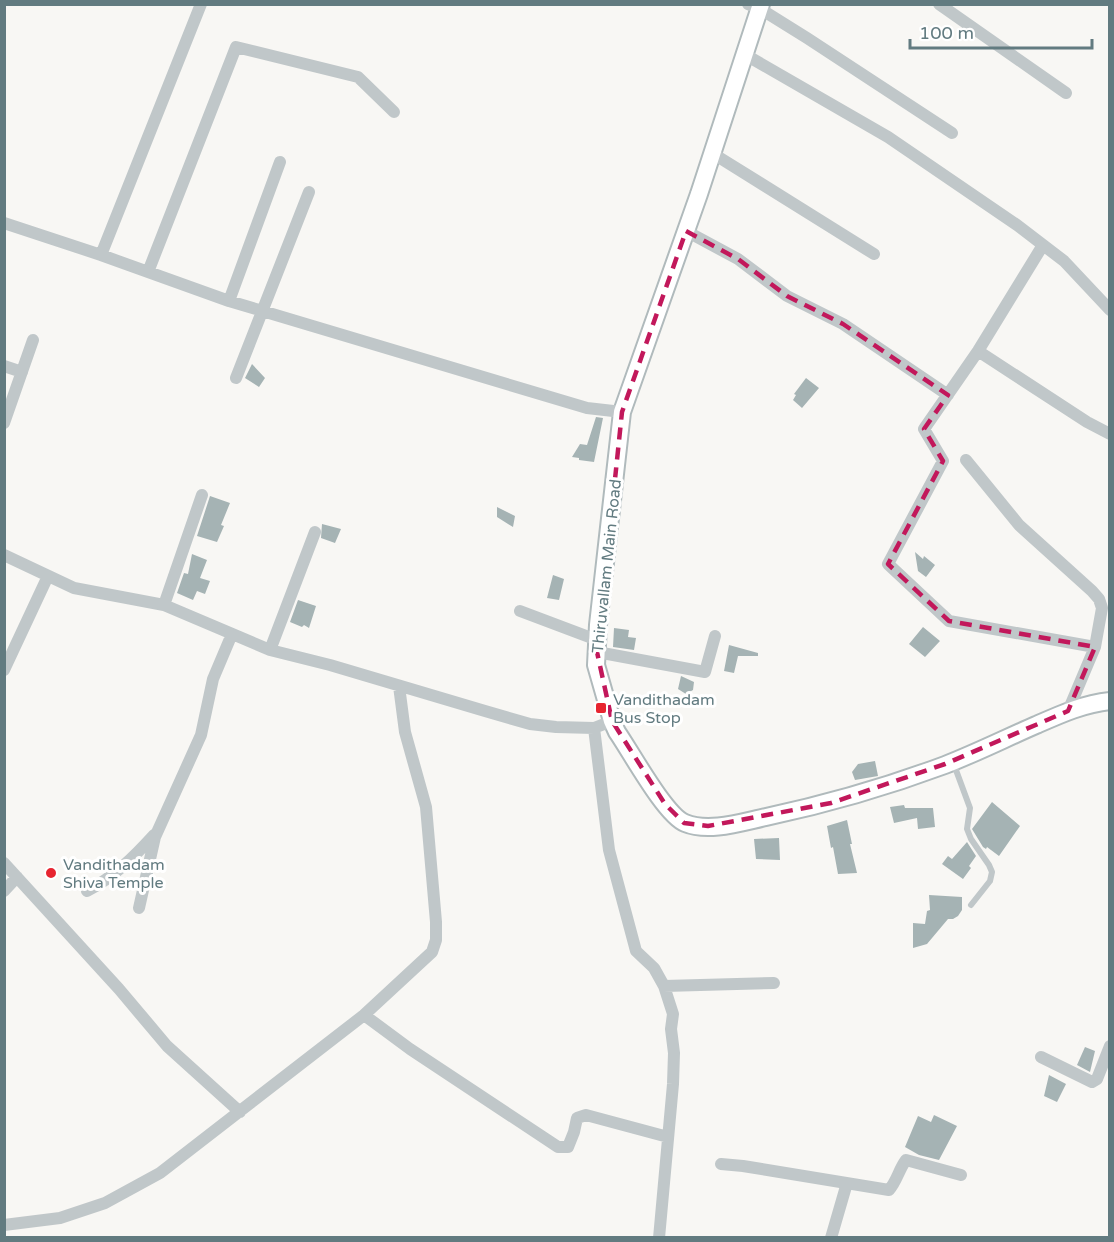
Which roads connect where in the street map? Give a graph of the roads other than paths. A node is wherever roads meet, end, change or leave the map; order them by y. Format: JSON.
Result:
{"nodes":[{"id":1,"x":201,"y":4,"type":"edge"},
{"id":2,"x":939,"y":4,"type":"edge"},
{"id":3,"x":756,"y":6,"type":"edge"},
{"id":4,"x":744,"y":54,"type":"junction"},
{"id":5,"x":1066,"y":93,"type":"dead end"},
{"id":6,"x":394,"y":112,"type":"dead end"},
{"id":7,"x":952,"y":133,"type":"dead end"},
{"id":8,"x":712,"y":153,"type":"junction"},
{"id":9,"x":280,"y":162,"type":"dead end"},
{"id":10,"x":309,"y":192,"type":"dead end"},
{"id":11,"x":4,"y":223,"type":"edge"},
{"id":12,"x":686,"y":231,"type":"junction"},
{"id":13,"x":1043,"y":245,"type":"junction"},
{"id":14,"x":874,"y":254,"type":"dead end"},
{"id":15,"x":101,"y":255,"type":"junction"},
{"id":16,"x":148,"y":272,"type":"junction"},
{"id":17,"x":229,"y":301,"type":"junction"},
{"id":18,"x":1110,"y":309,"type":"edge"},
{"id":19,"x":262,"y":311,"type":"junction"},
{"id":20,"x":33,"y":340,"type":"dead end"},
{"id":21,"x":978,"y":351,"type":"junction"},
{"id":22,"x":4,"y":366,"type":"edge"},
{"id":23,"x":22,"y":372,"type":"junction"},
{"id":24,"x":236,"y":378,"type":"dead end"},
{"id":25,"x":948,"y":395,"type":"junction"},
{"id":26,"x":622,"y":412,"type":"junction"},
{"id":27,"x":4,"y":423,"type":"edge"},
{"id":28,"x":1110,"y":434,"type":"edge"},
{"id":29,"x":966,"y":460,"type":"dead end"},
{"id":30,"x":202,"y":495,"type":"dead end"},
{"id":31,"x":315,"y":532,"type":"dead end"},
{"id":32,"x":4,"y":555,"type":"edge"},
{"id":33,"x":48,"y":576,"type":"junction"},
{"id":34,"x":164,"y":605,"type":"junction"},
{"id":35,"x":520,"y":611,"type":"dead end"},
{"id":36,"x":232,"y":634,"type":"junction"},
{"id":37,"x":715,"y":636,"type":"dead end"},
{"id":38,"x":597,"y":646,"type":"junction"},
{"id":39,"x":1095,"y":647,"type":"junction"},
{"id":40,"x":270,"y":650,"type":"junction"},
{"id":41,"x":4,"y":670,"type":"edge"},
{"id":42,"x":399,"y":686,"type":"junction"},
{"id":43,"x":1110,"y":701,"type":"edge"},
{"id":44,"x":1068,"y":711,"type":"junction"},
{"id":45,"x":612,"y":722,"type":"junction"},
{"id":46,"x":594,"y":728,"type":"junction"},
{"id":47,"x":953,"y":761,"type":"junction"},
{"id":48,"x":157,"y":832,"type":"junction"},
{"id":49,"x":4,"y":863,"type":"edge"},
{"id":50,"x":17,"y":877,"type":"junction"},
{"id":51,"x":4,"y":891,"type":"edge"},
{"id":52,"x":87,"y":891,"type":"dead end"},
{"id":53,"x":971,"y":905,"type":"dead end"},
{"id":54,"x":139,"y":908,"type":"dead end"},
{"id":55,"x":774,"y":983,"type":"dead end"},
{"id":56,"x":664,"y":986,"type":"junction"},
{"id":57,"x":364,"y":1015,"type":"junction"},
{"id":58,"x":1110,"y":1046,"type":"edge"},
{"id":59,"x":1041,"y":1057,"type":"dead end"},
{"id":60,"x":240,"y":1112,"type":"junction"},
{"id":61,"x":668,"y":1137,"type":"junction"},
{"id":62,"x":721,"y":1164,"type":"dead end"},
{"id":63,"x":961,"y":1175,"type":"dead end"},
{"id":64,"x":847,"y":1183,"type":"junction"},
{"id":65,"x":4,"y":1225,"type":"edge"},
{"id":66,"x":658,"y":1238,"type":"edge"},
{"id":67,"x":831,"y":1238,"type":"edge"}],
"edges":[{"from":1,"to":15,"type":"street"},
{"from":2,"to":5,"type":"street"},
{"from":3,"to":4,"type":"main road","name":"Thiruvallam Main Road"},
{"from":3,"to":7,"type":"street"},
{"from":4,"to":8,"type":"main road","name":"Thiruvallam Main Road"},
{"from":4,"to":13,"type":"street"},
{"from":6,"to":16,"type":"street"},
{"from":8,"to":12,"type":"main road","name":"Thiruvallam Main Road"},
{"from":8,"to":14,"type":"street"},
{"from":9,"to":17,"type":"street"},
{"from":10,"to":19,"type":"street"},
{"from":11,"to":15,"type":"street"},
{"from":12,"to":25,"type":"street"},
{"from":12,"to":26,"type":"main road","name":"Thiruvallam Main Road"},
{"from":13,"to":18,"type":"street"},
{"from":13,"to":21,"type":"street"},
{"from":15,"to":16,"type":"street"},
{"from":16,"to":17,"type":"street"},
{"from":17,"to":19,"type":"street"},
{"from":19,"to":24,"type":"street"},
{"from":19,"to":26,"type":"street"},
{"from":20,"to":23,"type":"street"},
{"from":21,"to":25,"type":"street"},
{"from":21,"to":28,"type":"street"},
{"from":22,"to":23,"type":"street"},
{"from":23,"to":27,"type":"street"},
{"from":25,"to":39,"type":"street"},
{"from":26,"to":38,"type":"main road","name":"Thiruvallam Main Road"},
{"from":29,"to":39,"type":"street"},
{"from":30,"to":34,"type":"street"},
{"from":31,"to":40,"type":"street"},
{"from":32,"to":33,"type":"street"},
{"from":33,"to":34,"type":"street"},
{"from":33,"to":41,"type":"street"},
{"from":34,"to":36,"type":"street"},
{"from":35,"to":38,"type":"street"},
{"from":36,"to":40,"type":"street"},
{"from":36,"to":48,"type":"street"},
{"from":37,"to":38,"type":"street"},
{"from":38,"to":45,"type":"main road","name":"Thiruvallam Main Road"},
{"from":39,"to":44,"type":"street"},
{"from":40,"to":42,"type":"street"},
{"from":42,"to":46,"type":"street"},
{"from":42,"to":57,"type":"street"},
{"from":43,"to":44,"type":"main road","name":"Thiruvallam Main Road"},
{"from":44,"to":47,"type":"main road","name":"Thiruvallam Main Road"},
{"from":45,"to":46,"type":"street"},
{"from":45,"to":47,"type":"main road","name":"Thiruvallam Main Road"},
{"from":46,"to":56,"type":"street"},
{"from":47,"to":53,"type":"lane"},
{"from":48,"to":52,"type":"street"},
{"from":48,"to":54,"type":"street"},
{"from":49,"to":50,"type":"street"},
{"from":50,"to":51,"type":"street"},
{"from":50,"to":60,"type":"street"},
{"from":55,"to":56,"type":"street"},
{"from":56,"to":61,"type":"street"},
{"from":57,"to":60,"type":"street"},
{"from":57,"to":61,"type":"street"},
{"from":58,"to":59,"type":"street"},
{"from":60,"to":65,"type":"street"},
{"from":61,"to":66,"type":"street"},
{"from":62,"to":64,"type":"street"},
{"from":63,"to":64,"type":"street"},
{"from":64,"to":67,"type":"street"}]}
